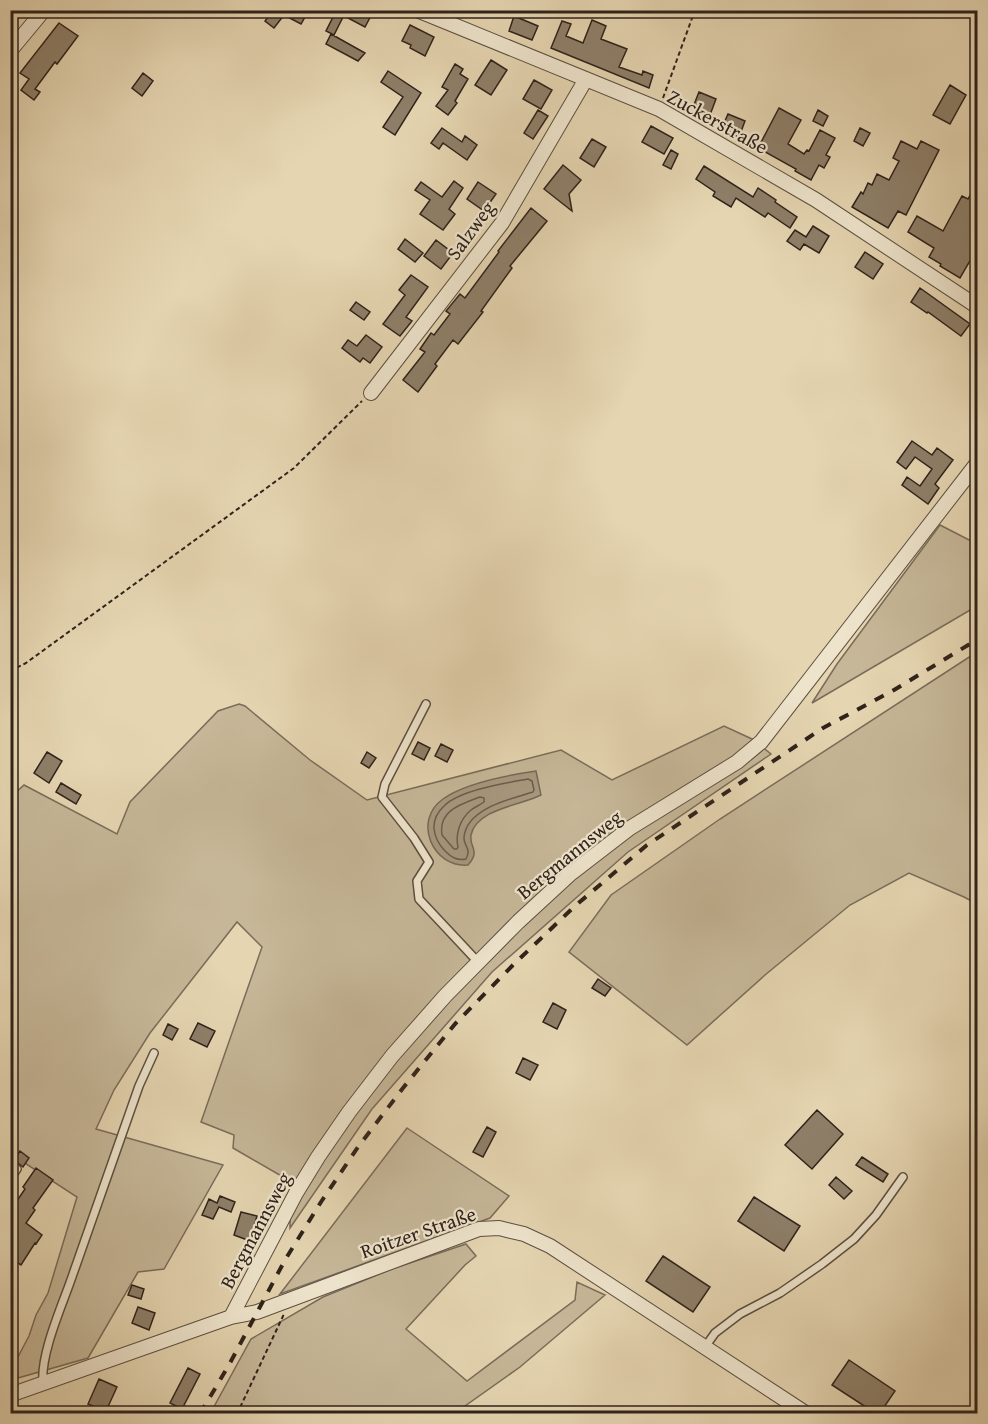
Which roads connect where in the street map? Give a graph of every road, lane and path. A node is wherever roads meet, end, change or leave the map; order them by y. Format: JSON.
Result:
{"nodes":[{"id":1,"x":44,"y":10,"type":"edge"},
{"id":2,"x":417,"y":10,"type":"edge"},
{"id":3,"x":695,"y":10,"type":"edge"},
{"id":4,"x":10,"y":51,"type":"edge"},
{"id":5,"x":586,"y":79,"type":"junction"},
{"id":6,"x":659,"y":110,"type":"junction"},
{"id":7,"x":978,"y":307,"type":"edge"},
{"id":8,"x":371,"y":393,"type":"joint"},
{"id":9,"x":978,"y":462,"type":"edge"},
{"id":10,"x":10,"y":671,"type":"edge"},
{"id":11,"x":426,"y":704,"type":"dead end"},
{"id":12,"x":478,"y":962,"type":"junction"},
{"id":13,"x":154,"y":1053,"type":"dead end"},
{"id":14,"x":17,"y":1169,"type":"dead end"},
{"id":15,"x":903,"y":1177,"type":"dead end"},
{"id":16,"x":10,"y":1179,"type":"edge"},
{"id":17,"x":291,"y":1298,"type":"junction"},
{"id":18,"x":231,"y":1317,"type":"junction"},
{"id":19,"x":705,"y":1347,"type":"junction"},
{"id":20,"x":42,"y":1384,"type":"junction"},
{"id":21,"x":10,"y":1395,"type":"edge"},
{"id":22,"x":237,"y":1413,"type":"edge"},
{"id":23,"x":807,"y":1413,"type":"edge"}],
"edges":[{"from":1,"to":4,"type":"street"},
{"from":2,"to":5,"type":"street","name":"Zuckerstraße"},
{"from":3,"to":6,"type":"path"},
{"from":5,"to":6,"type":"street","name":"Zuckerstraße"},
{"from":5,"to":8,"type":"street","name":"Salzweg"},
{"from":6,"to":7,"type":"street","name":"Zuckerstraße"},
{"from":8,"to":10,"type":"path"},
{"from":9,"to":12,"type":"street","name":"Bergmannsweg"},
{"from":11,"to":12,"type":"lane"},
{"from":12,"to":18,"type":"street","name":"Bergmannsweg"},
{"from":13,"to":20,"type":"lane"},
{"from":14,"to":16,"type":"lane"},
{"from":15,"to":19,"type":"lane"},
{"from":17,"to":18,"type":"street","name":"Roitzer Straße"},
{"from":17,"to":19,"type":"street","name":"Roitzer Straße"},
{"from":17,"to":22,"type":"path"},
{"from":18,"to":20,"type":"street","name":"Roitzer Straße"},
{"from":19,"to":23,"type":"street","name":"Roitzer Straße"},
{"from":20,"to":21,"type":"street","name":"Roitzer Straße"}]}
